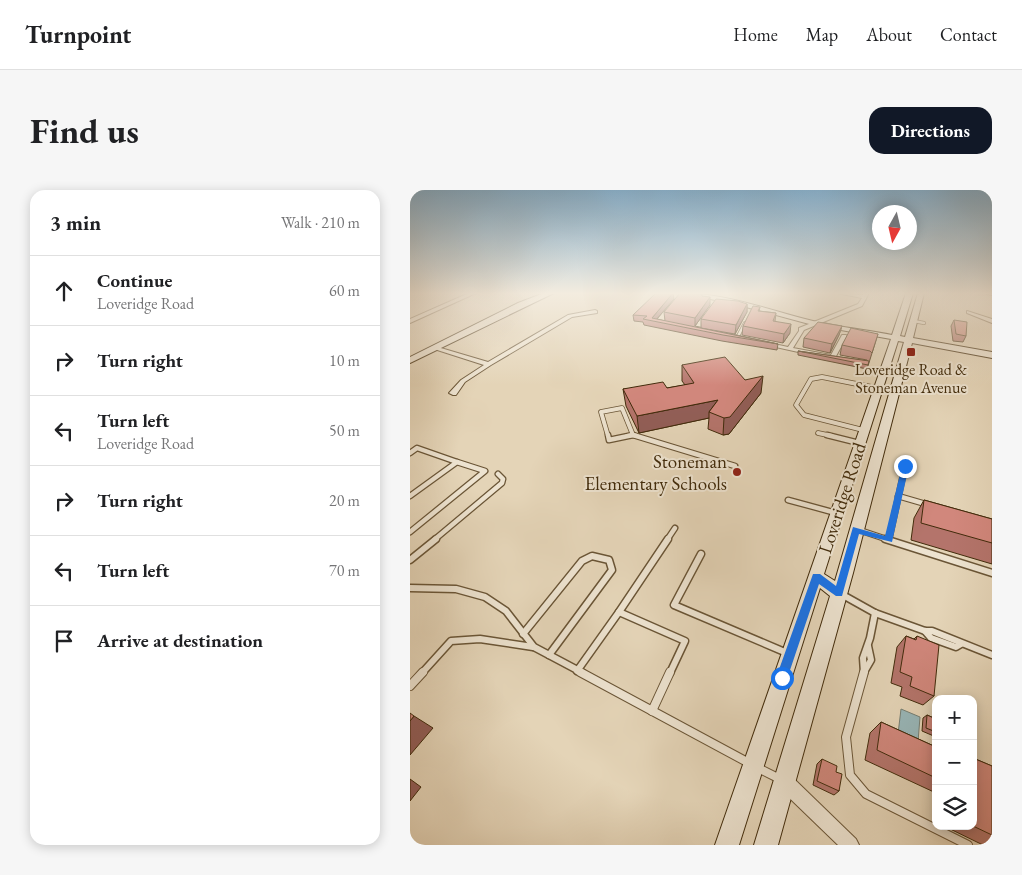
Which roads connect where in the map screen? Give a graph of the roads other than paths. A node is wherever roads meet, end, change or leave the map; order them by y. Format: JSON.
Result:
{"nodes":[{"id":1,"x":483,"y":324,"type":"edge"},
{"id":2,"x":557,"y":324,"type":"edge"},
{"id":3,"x":744,"y":324,"type":"edge"},
{"id":4,"x":802,"y":324,"type":"edge"},
{"id":5,"x":815,"y":324,"type":"edge"},
{"id":6,"x":899,"y":324,"type":"edge"},
{"id":7,"x":913,"y":324,"type":"edge"},
{"id":8,"x":809,"y":326,"type":"junction"},
{"id":9,"x":844,"y":336,"type":"edge"},
{"id":10,"x":734,"y":338,"type":"joint"},
{"id":11,"x":894,"y":338,"type":"junction"},
{"id":12,"x":745,"y":340,"type":"edge"},
{"id":13,"x":908,"y":341,"type":"junction"},
{"id":14,"x":754,"y":342,"type":"edge"},
{"id":15,"x":434,"y":348,"type":"junction"},
{"id":16,"x":789,"y":348,"type":"junction"},
{"id":17,"x":978,"y":353,"type":"junction"},
{"id":18,"x":992,"y":355,"type":"edge"},
{"id":19,"x":833,"y":357,"type":"junction"},
{"id":20,"x":841,"y":359,"type":"edge"},
{"id":21,"x":410,"y":360,"type":"edge"},
{"id":22,"x":489,"y":364,"type":"junction"},
{"id":23,"x":877,"y":388,"type":"junction"},
{"id":24,"x":453,"y":393,"type":"dead end"},
{"id":25,"x":863,"y":430,"type":"junction"},
{"id":26,"x":818,"y":433,"type":"dead end"},
{"id":27,"x":633,"y":435,"type":"junction"},
{"id":28,"x":859,"y":443,"type":"junction"},
{"id":29,"x":410,"y":453,"type":"edge"},
{"id":30,"x":456,"y":462,"type":"junction"},
{"id":31,"x":735,"y":466,"type":"dead end"},
{"id":32,"x":905,"y":466,"type":"dead end"},
{"id":33,"x":498,"y":474,"type":"dead end"},
{"id":34,"x":410,"y":496,"type":"edge"},
{"id":35,"x":898,"y":496,"type":"junction"},
{"id":36,"x":788,"y":500,"type":"dead end"},
{"id":37,"x":936,"y":507,"type":"edge"},
{"id":38,"x":838,"y":513,"type":"junction"},
{"id":39,"x":675,"y":528,"type":"dead end"},
{"id":40,"x":856,"y":529,"type":"junction"},
{"id":41,"x":410,"y":532,"type":"edge"},
{"id":42,"x":888,"y":540,"type":"junction"},
{"id":43,"x":701,"y":554,"type":"dead end"},
{"id":44,"x":410,"y":560,"type":"edge"},
{"id":45,"x":992,"y":573,"type":"edge"},
{"id":46,"x":816,"y":577,"type":"junction"},
{"id":47,"x":410,"y":588,"type":"edge"},
{"id":48,"x":839,"y":594,"type":"junction"},
{"id":49,"x":619,"y":612,"type":"junction"},
{"id":50,"x":874,"y":613,"type":"junction"},
{"id":51,"x":523,"y":634,"type":"junction"},
{"id":52,"x":534,"y":647,"type":"junction"},
{"id":53,"x":790,"y":654,"type":"junction"},
{"id":54,"x":549,"y":655,"type":"junction"},
{"id":55,"x":992,"y":656,"type":"edge"},
{"id":56,"x":577,"y":671,"type":"junction"},
{"id":57,"x":410,"y":686,"type":"edge"},
{"id":58,"x":652,"y":711,"type":"junction"},
{"id":59,"x":753,"y":766,"type":"junction"},
{"id":60,"x":784,"y":781,"type":"junction"},
{"id":61,"x":845,"y":840,"type":"edge"},
{"id":62,"x":727,"y":845,"type":"edge"},
{"id":63,"x":766,"y":845,"type":"edge"},
{"id":64,"x":968,"y":845,"type":"edge"}],
"edges":[{"from":1,"to":15,"type":"main road"},
{"from":2,"to":22,"type":"street"},
{"from":3,"to":10,"type":"lane"},
{"from":4,"to":8,"type":"main road"},
{"from":5,"to":8,"type":"street"},
{"from":6,"to":11,"type":"main road","name":"Loveridge Road"},
{"from":7,"to":13,"type":"main road","name":"Loveridge Road"},
{"from":8,"to":11,"type":"main road"},
{"from":8,"to":16,"type":"street"},
{"from":9,"to":19,"type":"street"},
{"from":10,"to":12,"type":"street"},
{"from":11,"to":13,"type":"main road"},
{"from":11,"to":23,"type":"main road","name":"Loveridge Road"},
{"from":13,"to":17,"type":"main road"},
{"from":13,"to":17,"type":"main road"},
{"from":13,"to":40,"type":"main road","name":"Loveridge Road"},
{"from":14,"to":16,"type":"street"},
{"from":15,"to":21,"type":"main road"},
{"from":15,"to":22,"type":"street"},
{"from":16,"to":19,"type":"street"},
{"from":17,"to":18,"type":"main road"},
{"from":19,"to":20,"type":"street"},
{"from":22,"to":24,"type":"street"},
{"from":23,"to":25,"type":"main road","name":"Loveridge Road"},
{"from":23,"to":25,"type":"lane"},
{"from":25,"to":28,"type":"main road","name":"Loveridge Road"},
{"from":26,"to":28,"type":"lane"},
{"from":27,"to":27,"type":"lane"},
{"from":27,"to":31,"type":"lane"},
{"from":28,"to":38,"type":"main road","name":"Loveridge Road"},
{"from":29,"to":30,"type":"lane"},
{"from":30,"to":34,"type":"lane"},
{"from":30,"to":41,"type":"lane"},
{"from":32,"to":35,"type":"lane"},
{"from":33,"to":44,"type":"lane"},
{"from":35,"to":37,"type":"lane"},
{"from":35,"to":42,"type":"lane"},
{"from":36,"to":38,"type":"lane"},
{"from":38,"to":46,"type":"main road","name":"Loveridge Road"},
{"from":39,"to":49,"type":"lane"},
{"from":40,"to":42,"type":"lane"},
{"from":40,"to":48,"type":"main road","name":"Loveridge Road"},
{"from":42,"to":45,"type":"lane"},
{"from":43,"to":53,"type":"lane"},
{"from":46,"to":48,"type":"main road"},
{"from":46,"to":53,"type":"main road","name":"Loveridge Road"},
{"from":47,"to":51,"type":"lane"},
{"from":48,"to":50,"type":"lane"},
{"from":48,"to":60,"type":"main road","name":"Loveridge Road"},
{"from":49,"to":56,"type":"lane"},
{"from":49,"to":58,"type":"lane"},
{"from":50,"to":55,"type":"lane"},
{"from":50,"to":64,"type":"lane"},
{"from":51,"to":52,"type":"lane"},
{"from":51,"to":54,"type":"lane"},
{"from":52,"to":54,"type":"lane"},
{"from":52,"to":57,"type":"lane"},
{"from":53,"to":59,"type":"main road","name":"Loveridge Road"},
{"from":54,"to":56,"type":"lane"},
{"from":56,"to":58,"type":"lane"},
{"from":58,"to":59,"type":"lane"},
{"from":59,"to":60,"type":"lane"},
{"from":59,"to":62,"type":"main road","name":"Loveridge Road"},
{"from":60,"to":61,"type":"street"},
{"from":60,"to":63,"type":"main road","name":"Loveridge Road"}]}
